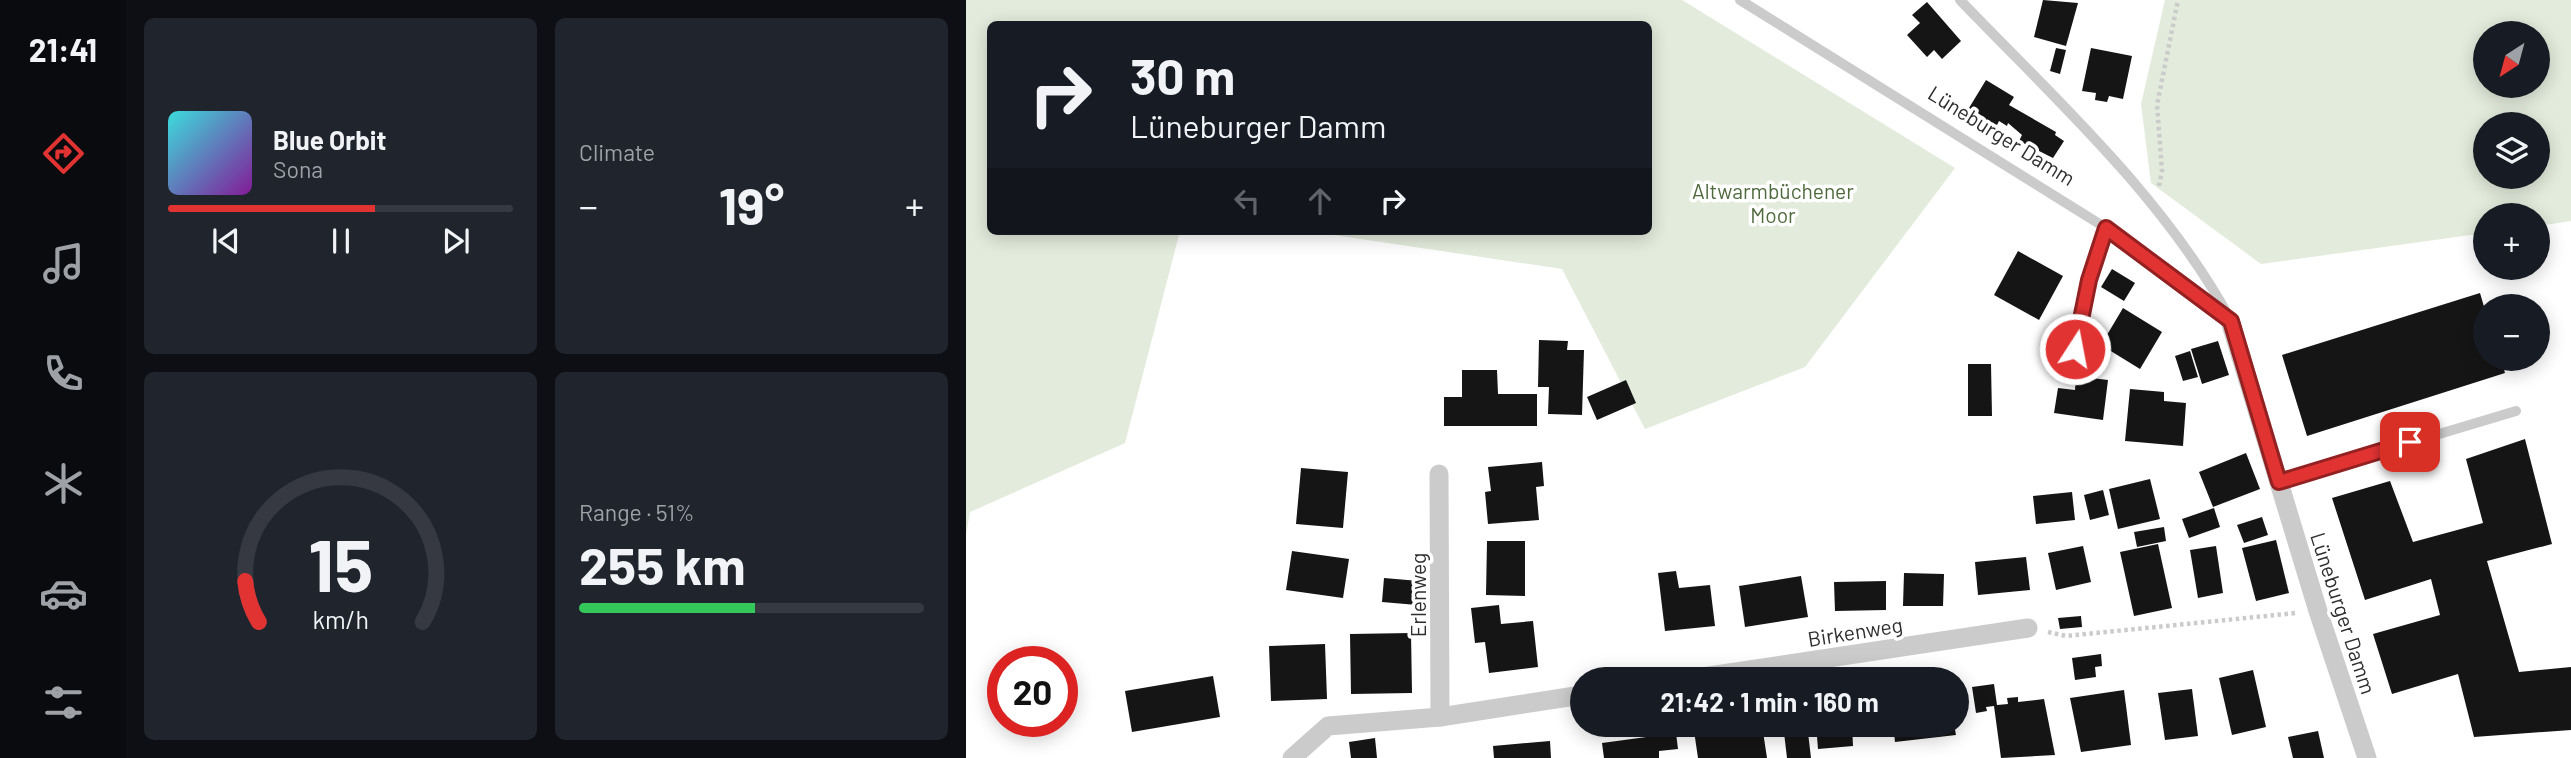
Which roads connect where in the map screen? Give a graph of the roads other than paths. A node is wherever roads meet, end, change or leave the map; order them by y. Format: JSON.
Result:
{"nodes":[{"id":1,"x":1740,"y":0,"type":"edge"},
{"id":2,"x":1960,"y":0,"type":"edge"},
{"id":3,"x":2106,"y":228,"type":"junction"},
{"id":4,"x":2231,"y":321,"type":"junction"},
{"id":5,"x":2075,"y":349,"type":"dead end"},
{"id":6,"x":2516,"y":411,"type":"dead end"},
{"id":7,"x":1439,"y":474,"type":"dead end"},
{"id":8,"x":2279,"y":482,"type":"junction"},
{"id":9,"x":2028,"y":628,"type":"road end"},
{"id":10,"x":1769,"y":667,"type":"edge"},
{"id":11,"x":1570,"y":697,"type":"edge"},
{"id":12,"x":1440,"y":717,"type":"junction"},
{"id":13,"x":1292,"y":758,"type":"edge"},
{"id":14,"x":2367,"y":758,"type":"edge"}],
"edges":[{"from":1,"to":3,"type":"lane","name":"Lüneburger Damm"},
{"from":2,"to":4,"type":"lane","name":"Lüneburger Damm"},
{"from":3,"to":4,"type":"lane","name":"Lüneburger Damm"},
{"from":3,"to":5,"type":"lane"},
{"from":4,"to":8,"type":"street","name":"Lüneburger Damm"},
{"from":6,"to":8,"type":"lane"},
{"from":7,"to":12,"type":"street","name":"Erlenweg"},
{"from":8,"to":14,"type":"street","name":"Lüneburger Damm"},
{"from":9,"to":10,"type":"street","name":"Birkenweg"},
{"from":11,"to":12,"type":"street"},
{"from":12,"to":13,"type":"street"}]}
